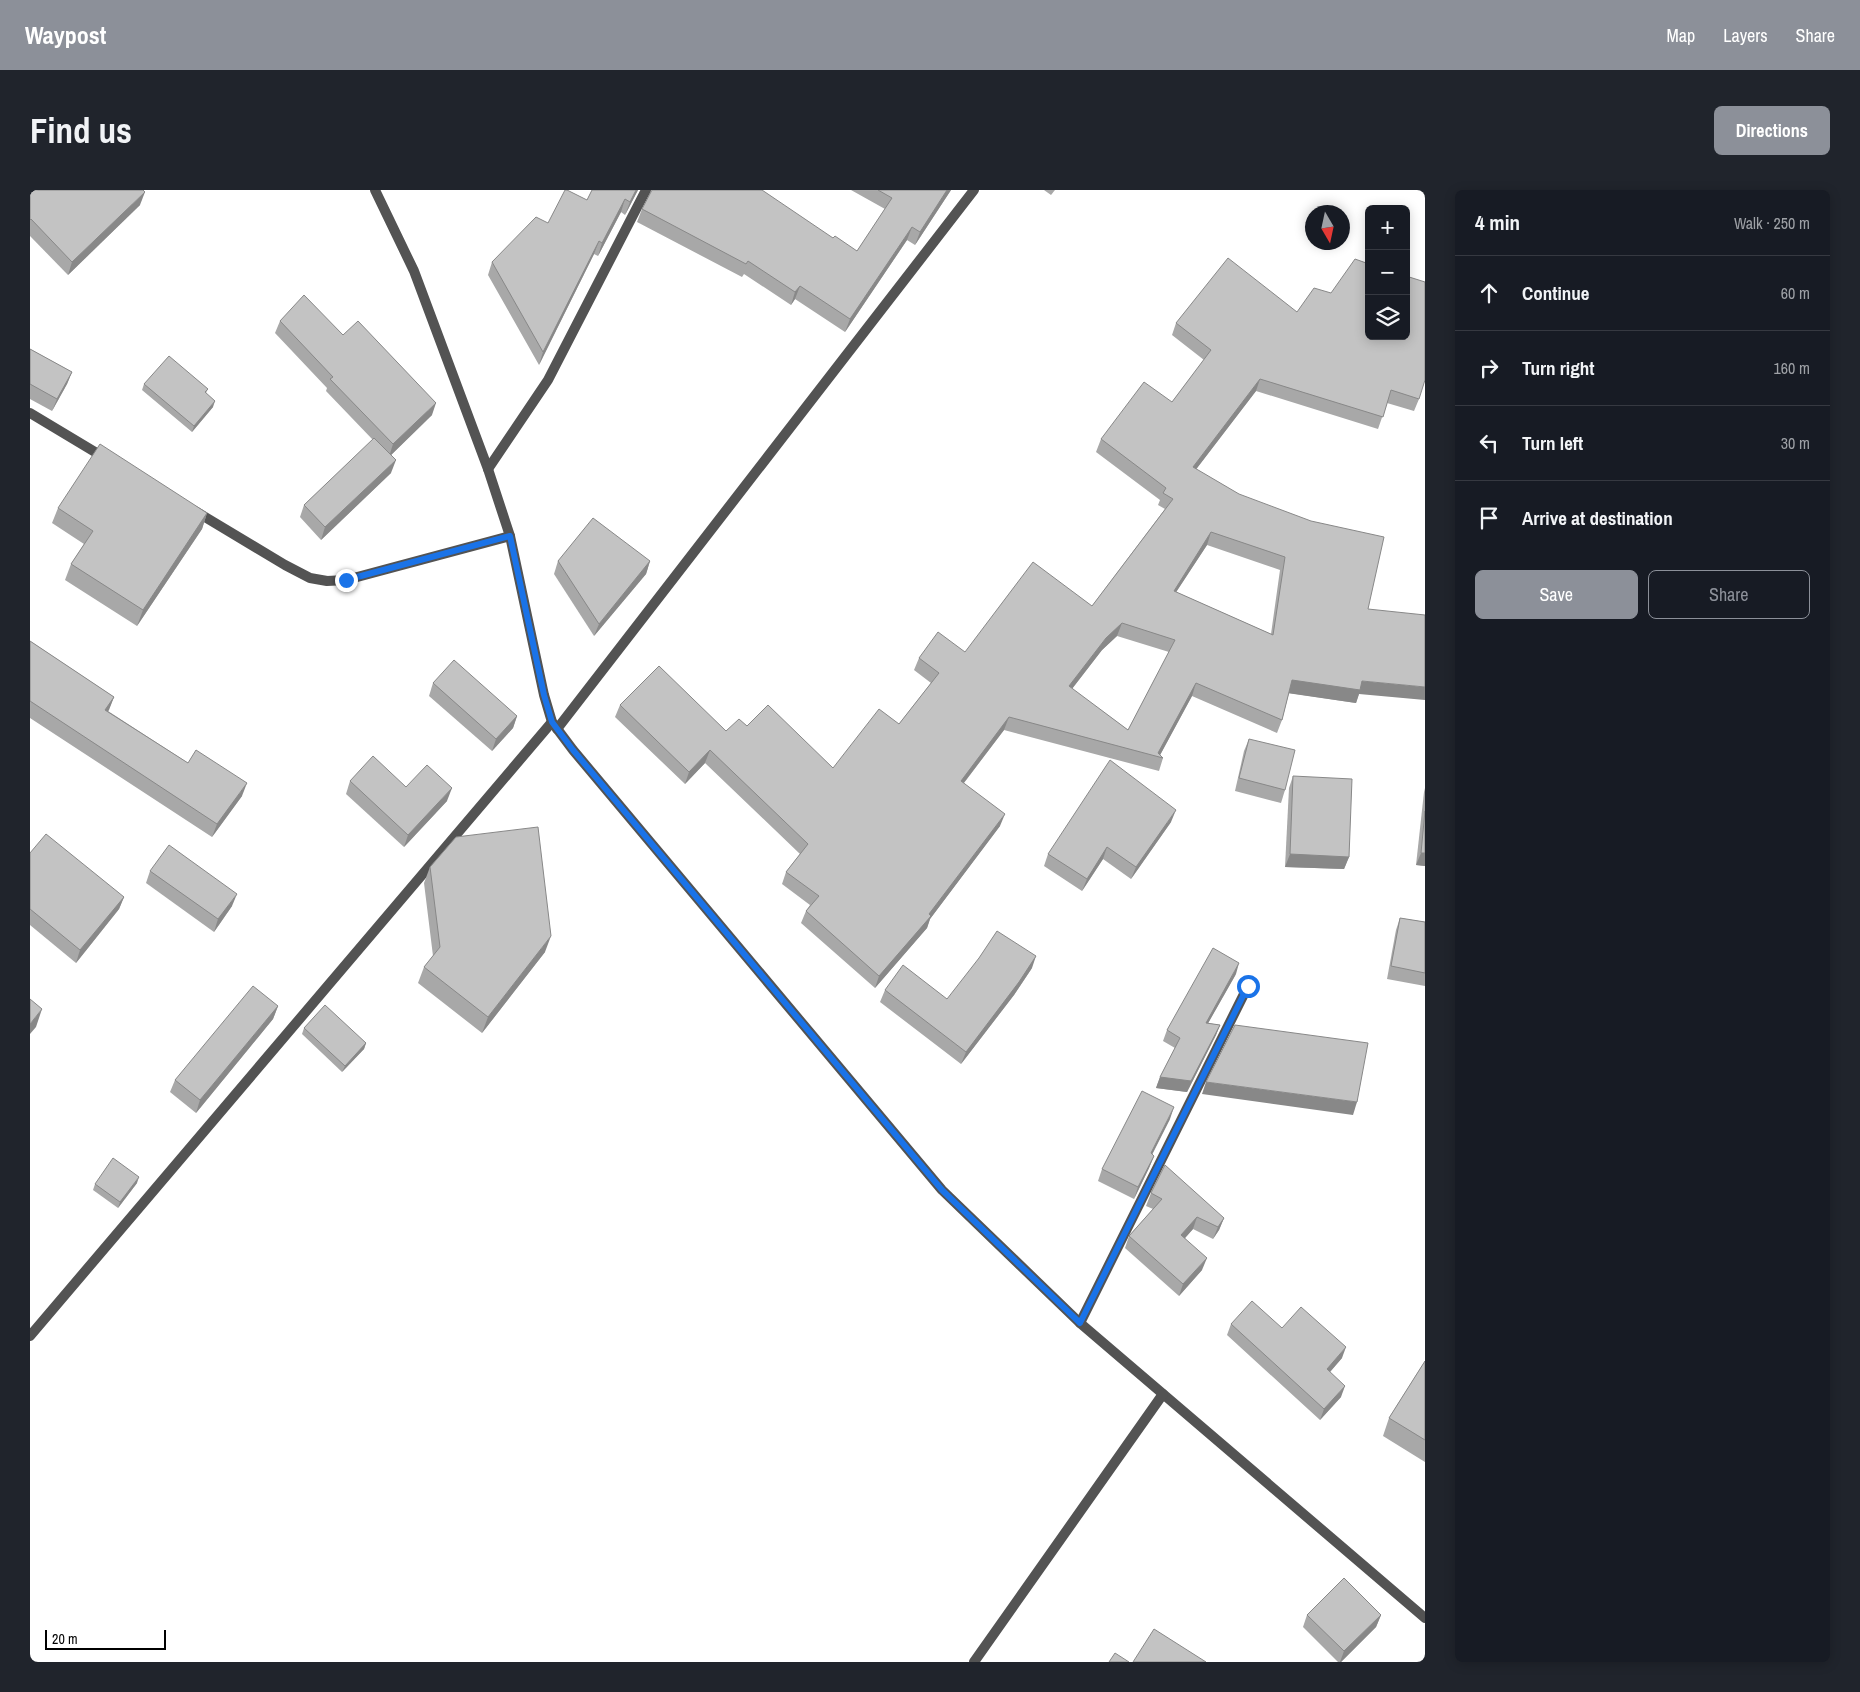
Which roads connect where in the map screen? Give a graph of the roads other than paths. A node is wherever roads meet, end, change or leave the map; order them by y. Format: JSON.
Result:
{"nodes":[{"id":1,"x":375,"y":190,"type":"edge"},
{"id":2,"x":646,"y":190,"type":"edge"},
{"id":3,"x":974,"y":190,"type":"edge"},
{"id":4,"x":30,"y":413,"type":"edge"},
{"id":5,"x":115,"y":464,"type":"edge"},
{"id":6,"x":488,"y":469,"type":"junction"},
{"id":7,"x":183,"y":504,"type":"edge"},
{"id":8,"x":510,"y":536,"type":"junction"},
{"id":9,"x":554,"y":725,"type":"junction"},
{"id":10,"x":1248,"y":986,"type":"dead end"},
{"id":11,"x":1080,"y":1323,"type":"junction"},
{"id":12,"x":30,"y":1336,"type":"edge"},
{"id":13,"x":1163,"y":1394,"type":"junction"},
{"id":14,"x":1425,"y":1618,"type":"edge"},
{"id":15,"x":974,"y":1662,"type":"edge"}],
"edges":[{"from":1,"to":6,"type":"street"},
{"from":2,"to":6,"type":"street"},
{"from":3,"to":9,"type":"street"},
{"from":4,"to":5,"type":"street"},
{"from":6,"to":8,"type":"street"},
{"from":7,"to":8,"type":"street"},
{"from":8,"to":9,"type":"street"},
{"from":9,"to":11,"type":"street"},
{"from":9,"to":12,"type":"street"},
{"from":10,"to":11,"type":"street"},
{"from":11,"to":13,"type":"street"},
{"from":13,"to":14,"type":"street"},
{"from":13,"to":15,"type":"street"}]}
